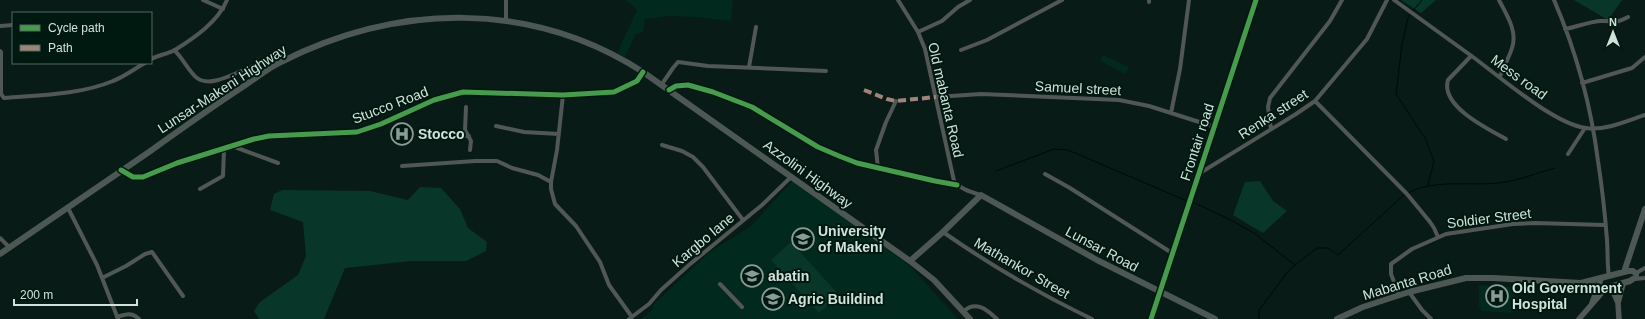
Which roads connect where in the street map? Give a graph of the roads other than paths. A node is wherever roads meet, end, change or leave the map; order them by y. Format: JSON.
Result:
{"nodes":[{"id":1,"x":203,"y":0,"type":"edge"},
{"id":2,"x":226,"y":0,"type":"edge"},
{"id":3,"x":506,"y":0,"type":"edge"},
{"id":4,"x":898,"y":0,"type":"edge"},
{"id":5,"x":970,"y":0,"type":"edge"},
{"id":6,"x":1062,"y":0,"type":"edge"},
{"id":7,"x":1189,"y":0,"type":"edge"},
{"id":8,"x":1256,"y":0,"type":"edge"},
{"id":9,"x":1342,"y":0,"type":"edge"},
{"id":10,"x":1387,"y":0,"type":"edge"},
{"id":11,"x":1394,"y":0,"type":"edge"},
{"id":12,"x":1500,"y":0,"type":"edge"},
{"id":13,"x":1554,"y":0,"type":"edge"},
{"id":14,"x":223,"y":9,"type":"junction"},
{"id":15,"x":1628,"y":17,"type":"dead end"},
{"id":16,"x":506,"y":21,"type":"junction"},
{"id":17,"x":12,"y":25,"type":"edge"},
{"id":18,"x":0,"y":26,"type":"edge"},
{"id":19,"x":756,"y":27,"type":"dead end"},
{"id":20,"x":1565,"y":29,"type":"junction"},
{"id":21,"x":918,"y":32,"type":"junction"},
{"id":22,"x":174,"y":50,"type":"junction"},
{"id":23,"x":961,"y":50,"type":"dead end"},
{"id":24,"x":0,"y":51,"type":"edge"},
{"id":25,"x":1471,"y":56,"type":"junction"},
{"id":26,"x":1645,"y":58,"type":"edge"},
{"id":27,"x":152,"y":59,"type":"edge"},
{"id":28,"x":279,"y":63,"type":"junction"},
{"id":29,"x":143,"y":64,"type":"edge"},
{"id":30,"x":749,"y":67,"type":"junction"},
{"id":31,"x":826,"y":71,"type":"dead end"},
{"id":32,"x":643,"y":72,"type":"junction"},
{"id":33,"x":1500,"y":77,"type":"junction"},
{"id":34,"x":662,"y":84,"type":"junction"},
{"id":35,"x":1582,"y":84,"type":"junction"},
{"id":36,"x":669,"y":90,"type":"junction"},
{"id":37,"x":563,"y":95,"type":"junction"},
{"id":38,"x":936,"y":97,"type":"junction"},
{"id":39,"x":896,"y":101,"type":"dead end"},
{"id":40,"x":1315,"y":101,"type":"junction"},
{"id":41,"x":466,"y":107,"type":"dead end"},
{"id":42,"x":1170,"y":113,"type":"junction"},
{"id":43,"x":1645,"y":115,"type":"edge"},
{"id":44,"x":496,"y":126,"type":"dead end"},
{"id":45,"x":1215,"y":127,"type":"junction"},
{"id":46,"x":1585,"y":128,"type":"junction"},
{"id":47,"x":1593,"y":128,"type":"junction"},
{"id":48,"x":1272,"y":130,"type":"junction"},
{"id":49,"x":559,"y":134,"type":"junction"},
{"id":50,"x":443,"y":136,"type":"dead end"},
{"id":51,"x":469,"y":136,"type":"junction"},
{"id":52,"x":1506,"y":139,"type":"dead end"},
{"id":53,"x":662,"y":145,"type":"dead end"},
{"id":54,"x":232,"y":146,"type":"junction"},
{"id":55,"x":224,"y":149,"type":"junction"},
{"id":56,"x":470,"y":150,"type":"dead end"},
{"id":57,"x":1568,"y":154,"type":"dead end"},
{"id":58,"x":278,"y":163,"type":"dead end"},
{"id":59,"x":402,"y":166,"type":"dead end"},
{"id":60,"x":878,"y":168,"type":"junction"},
{"id":61,"x":122,"y":170,"type":"junction"},
{"id":62,"x":1200,"y":173,"type":"junction"},
{"id":63,"x":1045,"y":174,"type":"dead end"},
{"id":64,"x":791,"y":177,"type":"junction"},
{"id":65,"x":551,"y":182,"type":"junction"},
{"id":66,"x":957,"y":185,"type":"junction"},
{"id":67,"x":200,"y":189,"type":"dead end"},
{"id":68,"x":981,"y":195,"type":"junction"},
{"id":69,"x":68,"y":208,"type":"junction"},
{"id":70,"x":1645,"y":210,"type":"edge"},
{"id":71,"x":744,"y":220,"type":"junction"},
{"id":72,"x":1605,"y":226,"type":"junction"},
{"id":73,"x":943,"y":232,"type":"junction"},
{"id":74,"x":0,"y":238,"type":"edge"},
{"id":75,"x":1438,"y":238,"type":"junction"},
{"id":76,"x":10,"y":248,"type":"junction"},
{"id":77,"x":1172,"y":253,"type":"junction"},
{"id":78,"x":0,"y":254,"type":"edge"},
{"id":79,"x":1630,"y":255,"type":"junction"},
{"id":80,"x":910,"y":261,"type":"junction"},
{"id":81,"x":1607,"y":268,"type":"junction"},
{"id":82,"x":1645,"y":268,"type":"edge"},
{"id":83,"x":1624,"y":272,"type":"junction"},
{"id":84,"x":1634,"y":274,"type":"junction"},
{"id":85,"x":1609,"y":276,"type":"junction"},
{"id":86,"x":102,"y":278,"type":"junction"},
{"id":87,"x":1645,"y":278,"type":"edge"},
{"id":88,"x":1601,"y":279,"type":"junction"},
{"id":89,"x":720,"y":284,"type":"dead end"},
{"id":90,"x":1581,"y":284,"type":"junction"},
{"id":91,"x":1623,"y":284,"type":"junction"},
{"id":92,"x":1597,"y":287,"type":"junction"},
{"id":93,"x":1609,"y":287,"type":"junction"},
{"id":94,"x":1159,"y":292,"type":"junction"},
{"id":95,"x":1409,"y":292,"type":"junction"},
{"id":96,"x":1399,"y":295,"type":"junction"},
{"id":97,"x":183,"y":296,"type":"dead end"},
{"id":98,"x":1618,"y":303,"type":"junction"},
{"id":99,"x":1592,"y":304,"type":"junction"},
{"id":100,"x":742,"y":307,"type":"dead end"},
{"id":101,"x":964,"y":311,"type":"junction"},
{"id":102,"x":117,"y":318,"type":"edge"},
{"id":103,"x":631,"y":318,"type":"edge"},
{"id":104,"x":139,"y":319,"type":"edge"},
{"id":105,"x":970,"y":319,"type":"edge"},
{"id":106,"x":997,"y":319,"type":"edge"},
{"id":107,"x":1092,"y":319,"type":"edge"},
{"id":108,"x":1151,"y":319,"type":"edge"},
{"id":109,"x":1215,"y":319,"type":"edge"},
{"id":110,"x":1337,"y":319,"type":"edge"},
{"id":111,"x":1431,"y":319,"type":"edge"},
{"id":112,"x":1579,"y":319,"type":"edge"},
{"id":113,"x":1619,"y":319,"type":"edge"}],
"edges":[{"from":1,"to":14,"type":"street"},
{"from":2,"to":14,"type":"street"},
{"from":3,"to":16,"type":"street"},
{"from":4,"to":21,"type":"street","name":"Old mabanta Road"},
{"from":5,"to":21,"type":"street"},
{"from":6,"to":23,"type":"street"},
{"from":7,"to":42,"type":"street"},
{"from":8,"to":45,"type":"street","name":"Frontair road"},
{"from":9,"to":48,"type":"street"},
{"from":10,"to":40,"type":"street","name":"Renka street"},
{"from":11,"to":25,"type":"street","name":"Mess road"},
{"from":12,"to":33,"type":"street"},
{"from":13,"to":20,"type":"street"},
{"from":14,"to":22,"type":"street"},
{"from":15,"to":20,"type":"street"},
{"from":16,"to":28,"type":"main road","name":"Lunsar-Makeni Highway"},
{"from":16,"to":32,"type":"main road","name":"Lunsar-Makeni Highway"},
{"from":17,"to":18,"type":"street"},
{"from":19,"to":30,"type":"street"},
{"from":20,"to":35,"type":"street"},
{"from":21,"to":38,"type":"street","name":"Old mabanta Road"},
{"from":22,"to":27,"type":"street"},
{"from":22,"to":28,"type":"street"},
{"from":24,"to":29,"type":"street"},
{"from":25,"to":33,"type":"street","name":"Mess road"},
{"from":25,"to":52,"type":"street"},
{"from":26,"to":35,"type":"street"},
{"from":28,"to":61,"type":"main road","name":"Lunsar-Makeni Highway"},
{"from":30,"to":31,"type":"street"},
{"from":30,"to":34,"type":"street"},
{"from":32,"to":34,"type":"main road","name":"Azzolini Highway"},
{"from":32,"to":37,"type":"street","name":"Stucco Road"},
{"from":33,"to":46,"type":"street","name":"Mess road"},
{"from":34,"to":36,"type":"main road","name":"Azzolini Highway"},
{"from":35,"to":47,"type":"street"},
{"from":36,"to":60,"type":"street"},
{"from":36,"to":64,"type":"main road","name":"Azzolini Highway"},
{"from":37,"to":49,"type":"street"},
{"from":37,"to":54,"type":"street","name":"Stucco Road"},
{"from":38,"to":42,"type":"street","name":"Samuel street"},
{"from":38,"to":66,"type":"street","name":"Old mabanta Road"},
{"from":39,"to":60,"type":"street"},
{"from":40,"to":48,"type":"street","name":"Renka street"},
{"from":40,"to":75,"type":"street"},
{"from":41,"to":51,"type":"street"},
{"from":42,"to":45,"type":"street","name":"Samuel street"},
{"from":43,"to":47,"type":"street","name":"Mess road"},
{"from":44,"to":49,"type":"street"},
{"from":45,"to":62,"type":"street","name":"Frontair road"},
{"from":46,"to":47,"type":"street","name":"Mess road"},
{"from":46,"to":57,"type":"street"},
{"from":47,"to":72,"type":"street"},
{"from":48,"to":62,"type":"street","name":"Renka street"},
{"from":49,"to":65,"type":"street"},
{"from":50,"to":51,"type":"street"},
{"from":51,"to":56,"type":"street"},
{"from":53,"to":71,"type":"street"},
{"from":54,"to":55,"type":"street","name":"Stucco Road"},
{"from":54,"to":58,"type":"street"},
{"from":55,"to":61,"type":"street","name":"Stucco Road"},
{"from":55,"to":67,"type":"street"},
{"from":59,"to":65,"type":"street"},
{"from":60,"to":66,"type":"street"},
{"from":61,"to":69,"type":"main road","name":"Lunsar-Makeni Highway"},
{"from":62,"to":77,"type":"street","name":"Frontair road"},
{"from":63,"to":77,"type":"street"},
{"from":64,"to":71,"type":"street","name":"Kargbo lane"},
{"from":64,"to":80,"type":"main road","name":"Azzolini Highway"},
{"from":65,"to":103,"type":"street"},
{"from":66,"to":68,"type":"street"},
{"from":68,"to":73,"type":"main road"},
{"from":68,"to":94,"type":"main road","name":"Lunsar Road"},
{"from":69,"to":76,"type":"main road","name":"Lunsar-Makeni Highway"},
{"from":69,"to":86,"type":"street"},
{"from":70,"to":79,"type":"main road"},
{"from":71,"to":103,"type":"street","name":"Kargbo lane"},
{"from":72,"to":75,"type":"street","name":"Soldier Street"},
{"from":72,"to":81,"type":"street"},
{"from":73,"to":80,"type":"main road"},
{"from":73,"to":107,"type":"street","name":"Mathankor Street"},
{"from":74,"to":76,"type":"street"},
{"from":75,"to":96,"type":"street","name":"Soldier Street"},
{"from":76,"to":78,"type":"main road","name":"Lunsar-Makeni Highway"},
{"from":77,"to":94,"type":"street","name":"Frontair road"},
{"from":79,"to":83,"type":"main road"},
{"from":79,"to":84,"type":"main road"},
{"from":80,"to":101,"type":"main road","name":"Azzolini Highway"},
{"from":81,"to":85,"type":"street"},
{"from":81,"to":88,"type":"street"},
{"from":82,"to":84,"type":"street"},
{"from":83,"to":84,"type":"main road"},
{"from":83,"to":85,"type":"main road"},
{"from":84,"to":87,"type":"street"},
{"from":84,"to":91,"type":"main road"},
{"from":85,"to":88,"type":"main road"},
{"from":86,"to":97,"type":"street"},
{"from":86,"to":102,"type":"street"},
{"from":88,"to":90,"type":"main road"},
{"from":88,"to":92,"type":"street"},
{"from":89,"to":100,"type":"street"},
{"from":90,"to":92,"type":"main road"},
{"from":90,"to":95,"type":"main road","name":"Mabanta Road"},
{"from":91,"to":93,"type":"main road"},
{"from":91,"to":98,"type":"street"},
{"from":92,"to":93,"type":"main road"},
{"from":92,"to":99,"type":"street"},
{"from":93,"to":98,"type":"street"},
{"from":93,"to":99,"type":"street"},
{"from":94,"to":108,"type":"street","name":"Frontair road"},
{"from":94,"to":109,"type":"main road","name":"Lunsar Road"},
{"from":95,"to":96,"type":"main road","name":"Mabanta Road"},
{"from":95,"to":111,"type":"street"},
{"from":96,"to":110,"type":"main road","name":"Mabanta Road"},
{"from":98,"to":113,"type":"street"},
{"from":99,"to":112,"type":"street"},
{"from":101,"to":105,"type":"main road","name":"Azzolini Highway"},
{"from":101,"to":106,"type":"street"},
{"from":102,"to":104,"type":"street"}]}
